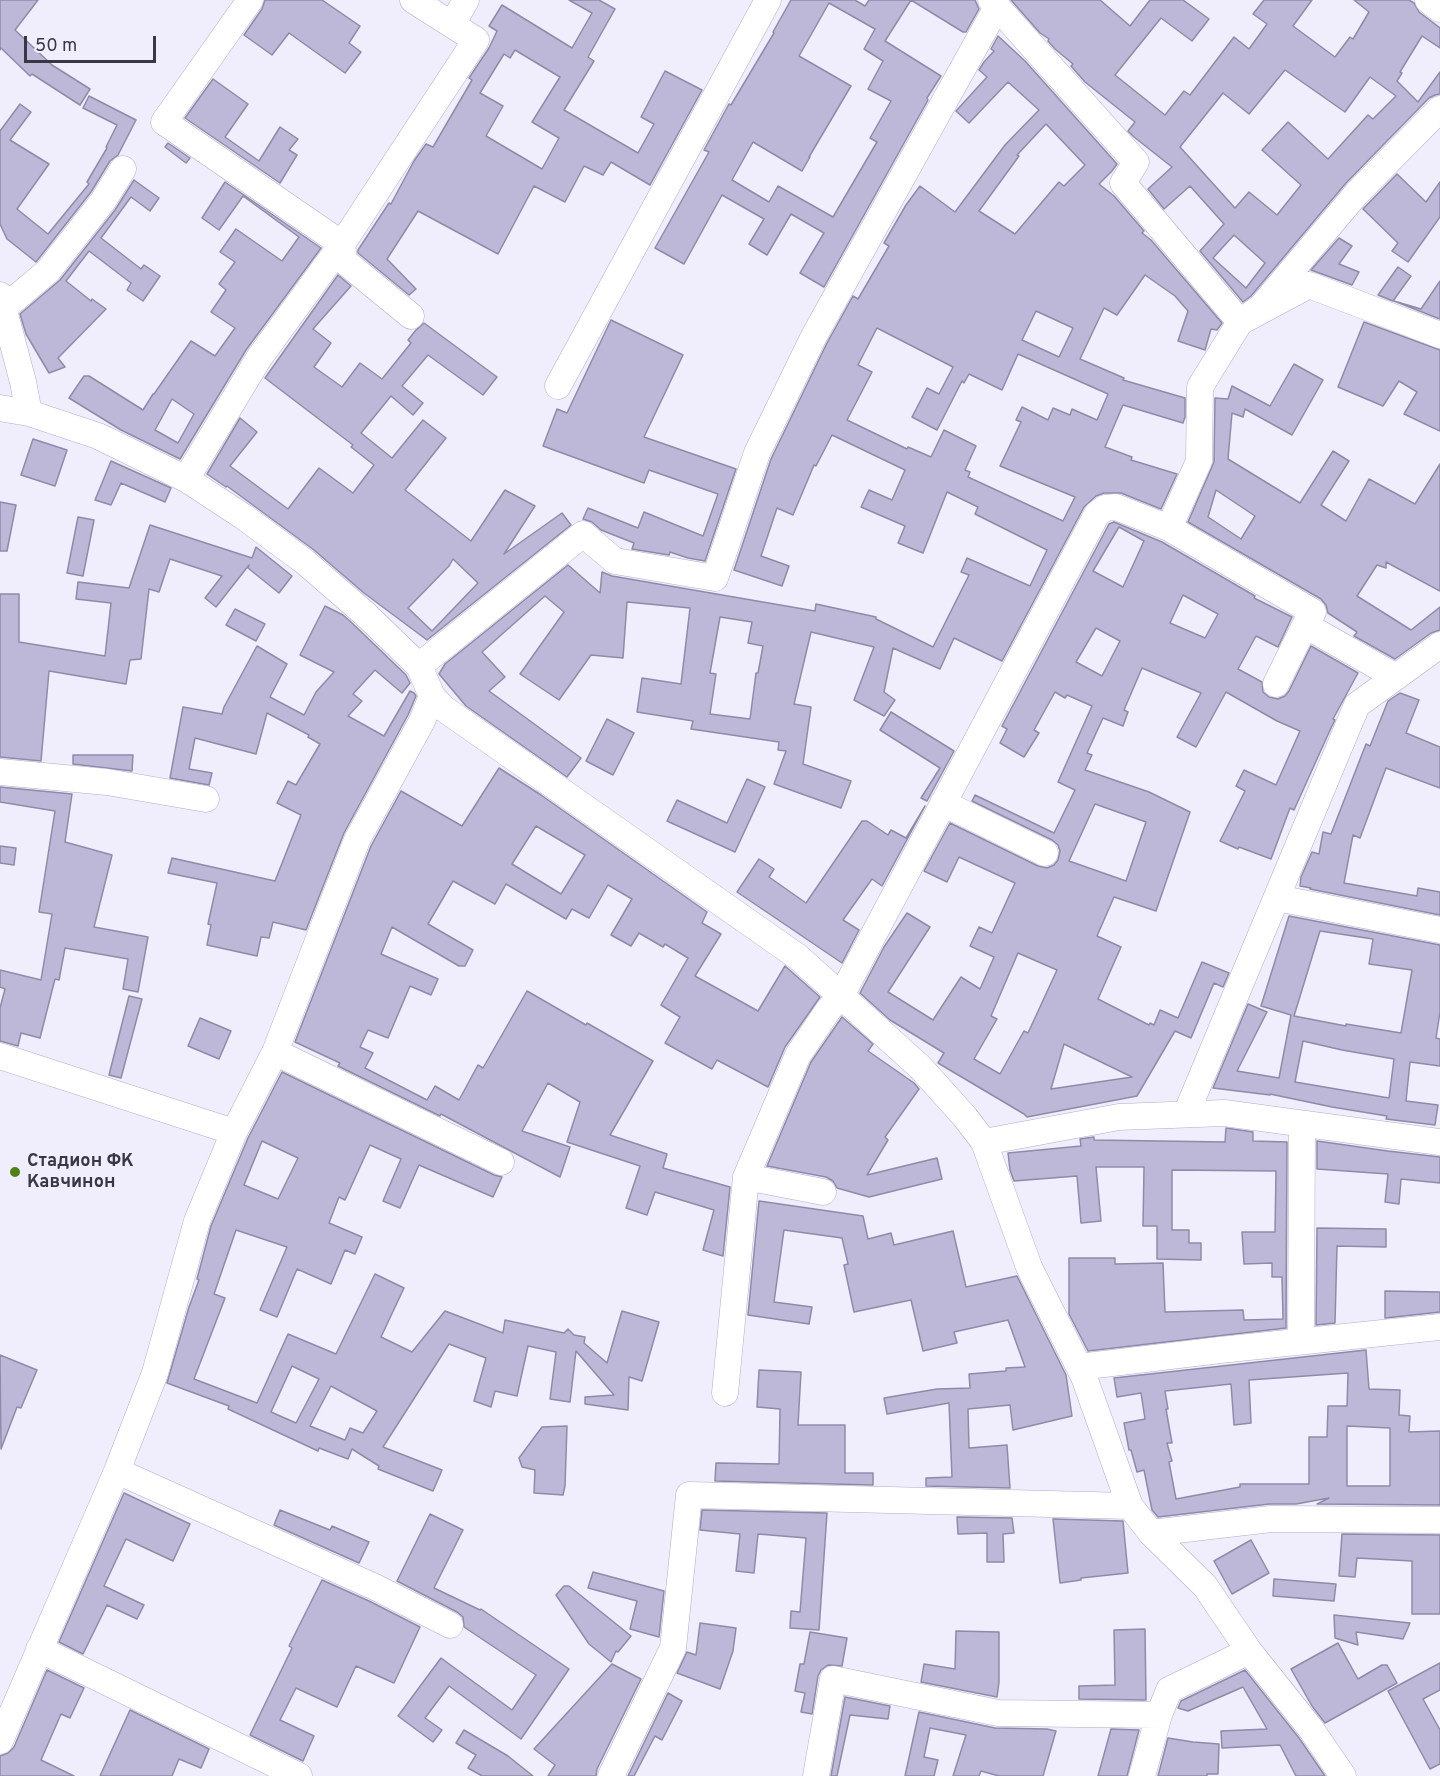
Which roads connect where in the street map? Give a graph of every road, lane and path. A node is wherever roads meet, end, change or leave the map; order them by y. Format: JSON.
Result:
{"nodes":[{"id":1,"x":250,"y":0,"type":"edge"},
{"id":2,"x":413,"y":0,"type":"edge"},
{"id":3,"x":466,"y":0,"type":"edge"},
{"id":4,"x":768,"y":0,"type":"edge"},
{"id":5,"x":1428,"y":0,"type":"edge"},
{"id":6,"x":994,"y":3,"type":"edge"},
{"id":7,"x":1440,"y":9,"type":"edge"},
{"id":8,"x":452,"y":25,"type":"junction"},
{"id":9,"x":1440,"y":109,"type":"edge"},
{"id":10,"x":123,"y":169,"type":"dead end"},
{"id":11,"x":342,"y":244,"type":"junction"},
{"id":12,"x":2,"y":301,"type":"edge"},
{"id":13,"x":411,"y":316,"type":"dead end"},
{"id":14,"x":1240,"y":322,"type":"junction"},
{"id":15,"x":1440,"y":335,"type":"edge"},
{"id":16,"x":558,"y":386,"type":"dead end"},
{"id":17,"x":0,"y":408,"type":"edge"},
{"id":18,"x":29,"y":412,"type":"junction"},
{"id":19,"x":186,"y":479,"type":"junction"},
{"id":20,"x":1169,"y":528,"type":"junction"},
{"id":21,"x":1305,"y":625,"type":"junction"},
{"id":22,"x":1440,"y":645,"type":"edge"},
{"id":23,"x":419,"y":666,"type":"junction"},
{"id":24,"x":1396,"y":677,"type":"junction"},
{"id":25,"x":1276,"y":684,"type":"dead end"},
{"id":26,"x":432,"y":696,"type":"junction"},
{"id":27,"x":0,"y":772,"type":"edge"},
{"id":28,"x":206,"y":799,"type":"dead end"},
{"id":29,"x":943,"y":803,"type":"junction"},
{"id":30,"x":1045,"y":853,"type":"dead end"},
{"id":31,"x":1276,"y":898,"type":"junction"},
{"id":32,"x":1440,"y":930,"type":"edge"},
{"id":33,"x":841,"y":996,"type":"junction"},
{"id":34,"x":275,"y":1052,"type":"junction"},
{"id":35,"x":0,"y":1056,"type":"edge"},
{"id":36,"x":1186,"y":1114,"type":"junction"},
{"id":37,"x":1302,"y":1124,"type":"junction"},
{"id":38,"x":234,"y":1132,"type":"junction"},
{"id":39,"x":984,"y":1142,"type":"junction"},
{"id":40,"x":1440,"y":1142,"type":"edge"},
{"id":41,"x":501,"y":1162,"type":"dead end"},
{"id":42,"x":746,"y":1177,"type":"junction"},
{"id":43,"x":823,"y":1192,"type":"dead end"},
{"id":44,"x":1440,"y":1327,"type":"edge"},
{"id":45,"x":1301,"y":1341,"type":"junction"},
{"id":46,"x":1079,"y":1367,"type":"junction"},
{"id":47,"x":725,"y":1393,"type":"dead end"},
{"id":48,"x":117,"y":1471,"type":"junction"},
{"id":49,"x":1130,"y":1506,"type":"junction"},
{"id":50,"x":1440,"y":1520,"type":"edge"},
{"id":51,"x":1151,"y":1533,"type":"junction"},
{"id":52,"x":450,"y":1625,"type":"dead end"},
{"id":53,"x":39,"y":1649,"type":"junction"},
{"id":54,"x":1249,"y":1651,"type":"junction"},
{"id":55,"x":1159,"y":1715,"type":"junction"},
{"id":56,"x":0,"y":1741,"type":"edge"},
{"id":57,"x":299,"y":1776,"type":"edge"},
{"id":58,"x":612,"y":1776,"type":"edge"},
{"id":59,"x":816,"y":1776,"type":"edge"},
{"id":60,"x":1142,"y":1776,"type":"edge"},
{"id":61,"x":1343,"y":1776,"type":"edge"}],
"edges":[{"from":1,"to":11,"type":"street"},
{"from":2,"to":8,"type":"street"},
{"from":3,"to":8,"type":"street"},
{"from":4,"to":16,"type":"street"},
{"from":5,"to":7,"type":"street"},
{"from":6,"to":14,"type":"street"},
{"from":6,"to":23,"type":"street"},
{"from":8,"to":11,"type":"street"},
{"from":9,"to":14,"type":"street"},
{"from":10,"to":12,"type":"street"},
{"from":11,"to":13,"type":"street"},
{"from":11,"to":19,"type":"street"},
{"from":12,"to":18,"type":"street"},
{"from":14,"to":15,"type":"street"},
{"from":14,"to":20,"type":"street"},
{"from":17,"to":18,"type":"street"},
{"from":18,"to":19,"type":"street"},
{"from":19,"to":23,"type":"street"},
{"from":20,"to":21,"type":"street"},
{"from":20,"to":29,"type":"street"},
{"from":21,"to":24,"type":"street"},
{"from":21,"to":25,"type":"street"},
{"from":22,"to":24,"type":"street"},
{"from":23,"to":26,"type":"street"},
{"from":24,"to":31,"type":"street"},
{"from":26,"to":33,"type":"street"},
{"from":26,"to":34,"type":"street"},
{"from":27,"to":28,"type":"street"},
{"from":29,"to":30,"type":"street"},
{"from":29,"to":33,"type":"street"},
{"from":31,"to":32,"type":"street"},
{"from":31,"to":36,"type":"street"},
{"from":33,"to":39,"type":"street"},
{"from":33,"to":42,"type":"street"},
{"from":34,"to":38,"type":"street"},
{"from":34,"to":41,"type":"street"},
{"from":35,"to":38,"type":"street"},
{"from":36,"to":37,"type":"street"},
{"from":36,"to":39,"type":"street"},
{"from":37,"to":40,"type":"street"},
{"from":37,"to":45,"type":"street"},
{"from":38,"to":48,"type":"street"},
{"from":39,"to":46,"type":"street"},
{"from":42,"to":43,"type":"street"},
{"from":42,"to":47,"type":"street"},
{"from":44,"to":45,"type":"street"},
{"from":45,"to":46,"type":"street"},
{"from":46,"to":49,"type":"street"},
{"from":48,"to":52,"type":"street"},
{"from":48,"to":53,"type":"street"},
{"from":49,"to":51,"type":"street"},
{"from":49,"to":58,"type":"street"},
{"from":50,"to":51,"type":"street"},
{"from":51,"to":54,"type":"street"},
{"from":53,"to":56,"type":"street"},
{"from":53,"to":57,"type":"street"},
{"from":54,"to":55,"type":"street"},
{"from":54,"to":61,"type":"street"},
{"from":55,"to":59,"type":"street"},
{"from":55,"to":60,"type":"street"}]}
